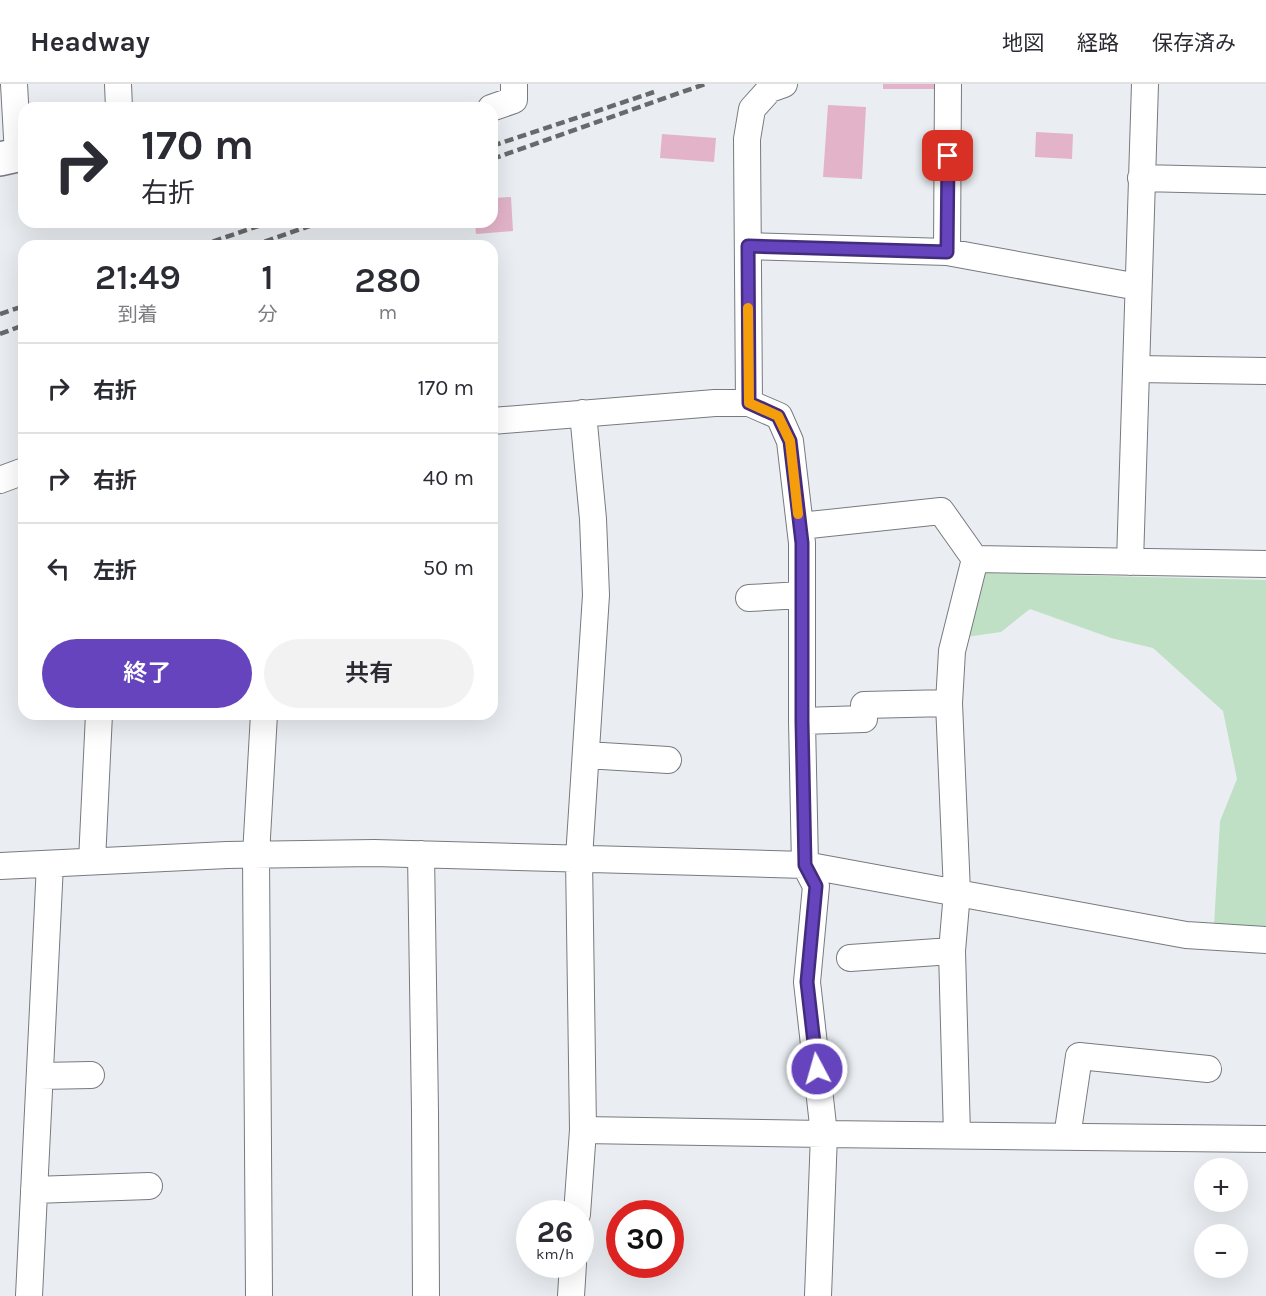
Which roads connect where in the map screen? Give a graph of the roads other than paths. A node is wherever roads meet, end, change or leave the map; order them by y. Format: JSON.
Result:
{"nodes":[{"id":1,"x":14,"y":84,"type":"edge"},
{"id":2,"x":118,"y":84,"type":"edge"},
{"id":3,"x":514,"y":84,"type":"edge"},
{"id":4,"x":784,"y":84,"type":"edge"},
{"id":5,"x":948,"y":84,"type":"edge"},
{"id":6,"x":1145,"y":84,"type":"edge"},
{"id":7,"x":118,"y":102,"type":"edge"},
{"id":8,"x":498,"y":106,"type":"edge"},
{"id":9,"x":14,"y":156,"type":"edge"},
{"id":10,"x":1142,"y":177,"type":"junction"},
{"id":11,"x":1266,"y":182,"type":"edge"},
{"id":12,"x":748,"y":246,"type":"junction"},
{"id":13,"x":947,"y":252,"type":"junction"},
{"id":14,"x":1138,"y":287,"type":"junction"},
{"id":15,"x":1136,"y":369,"type":"junction"},
{"id":16,"x":1266,"y":371,"type":"edge"},
{"id":17,"x":749,"y":403,"type":"junction"},
{"id":18,"x":583,"y":413,"type":"junction"},
{"id":19,"x":498,"y":420,"type":"edge"},
{"id":20,"x":18,"y":473,"type":"edge"},
{"id":21,"x":0,"y":480,"type":"edge"},
{"id":22,"x":800,"y":526,"type":"junction"},
{"id":23,"x":975,"y":559,"type":"junction"},
{"id":24,"x":1130,"y":562,"type":"junction"},
{"id":25,"x":1266,"y":564,"type":"edge"},
{"id":26,"x":802,"y":595,"type":"junction"},
{"id":27,"x":749,"y":598,"type":"dead end"},
{"id":28,"x":949,"y":703,"type":"junction"},
{"id":29,"x":99,"y":720,"type":"edge"},
{"id":30,"x":264,"y":720,"type":"edge"},
{"id":31,"x":802,"y":721,"type":"junction"},
{"id":32,"x":586,"y":755,"type":"junction"},
{"id":33,"x":668,"y":760,"type":"dead end"},
{"id":34,"x":421,"y":854,"type":"junction"},
{"id":35,"x":256,"y":855,"type":"junction"},
{"id":36,"x":579,"y":858,"type":"junction"},
{"id":37,"x":92,"y":861,"type":"junction"},
{"id":38,"x":50,"y":864,"type":"junction"},
{"id":39,"x":805,"y":865,"type":"junction"},
{"id":40,"x":0,"y":866,"type":"edge"},
{"id":41,"x":957,"y":892,"type":"junction"},
{"id":42,"x":1266,"y":940,"type":"edge"},
{"id":43,"x":952,"y":951,"type":"junction"},
{"id":44,"x":850,"y":958,"type":"dead end"},
{"id":45,"x":1208,"y":1069,"type":"dead end"},
{"id":46,"x":91,"y":1075,"type":"dead end"},
{"id":47,"x":40,"y":1076,"type":"junction"},
{"id":48,"x":583,"y":1130,"type":"junction"},
{"id":49,"x":824,"y":1134,"type":"junction"},
{"id":50,"x":957,"y":1136,"type":"junction"},
{"id":51,"x":1067,"y":1137,"type":"junction"},
{"id":52,"x":1266,"y":1139,"type":"edge"},
{"id":53,"x":149,"y":1186,"type":"dead end"},
{"id":54,"x":34,"y":1190,"type":"junction"},
{"id":55,"x":578,"y":1200,"type":"edge"},
{"id":56,"x":572,"y":1278,"type":"edge"},
{"id":57,"x":29,"y":1296,"type":"edge"},
{"id":58,"x":259,"y":1296,"type":"edge"},
{"id":59,"x":426,"y":1296,"type":"edge"},
{"id":60,"x":571,"y":1296,"type":"edge"},
{"id":61,"x":818,"y":1296,"type":"edge"}],
"edges":[{"from":1,"to":9,"type":"street"},
{"from":2,"to":7,"type":"street"},
{"from":3,"to":8,"type":"street"},
{"from":4,"to":12,"type":"street"},
{"from":5,"to":13,"type":"street"},
{"from":6,"to":10,"type":"street"},
{"from":10,"to":11,"type":"street"},
{"from":10,"to":14,"type":"street"},
{"from":12,"to":13,"type":"street"},
{"from":12,"to":17,"type":"street"},
{"from":13,"to":14,"type":"street"},
{"from":14,"to":15,"type":"street"},
{"from":15,"to":16,"type":"street"},
{"from":15,"to":24,"type":"street"},
{"from":17,"to":18,"type":"street"},
{"from":17,"to":22,"type":"street"},
{"from":18,"to":19,"type":"street"},
{"from":18,"to":32,"type":"street"},
{"from":20,"to":21,"type":"street"},
{"from":22,"to":23,"type":"street"},
{"from":22,"to":26,"type":"street"},
{"from":23,"to":24,"type":"street"},
{"from":23,"to":28,"type":"street"},
{"from":24,"to":25,"type":"street"},
{"from":26,"to":27,"type":"street"},
{"from":26,"to":31,"type":"street"},
{"from":28,"to":31,"type":"street"},
{"from":28,"to":41,"type":"street"},
{"from":29,"to":37,"type":"street"},
{"from":30,"to":35,"type":"street"},
{"from":31,"to":39,"type":"street"},
{"from":32,"to":33,"type":"street"},
{"from":32,"to":36,"type":"street"},
{"from":34,"to":35,"type":"street"},
{"from":34,"to":36,"type":"street"},
{"from":34,"to":59,"type":"street"},
{"from":35,"to":37,"type":"street"},
{"from":35,"to":58,"type":"street"},
{"from":36,"to":39,"type":"street"},
{"from":36,"to":48,"type":"street"},
{"from":37,"to":38,"type":"street"},
{"from":38,"to":40,"type":"street"},
{"from":38,"to":47,"type":"street"},
{"from":39,"to":41,"type":"street"},
{"from":39,"to":49,"type":"street"},
{"from":41,"to":42,"type":"street"},
{"from":41,"to":43,"type":"street"},
{"from":43,"to":44,"type":"street"},
{"from":43,"to":50,"type":"street"},
{"from":45,"to":51,"type":"street"},
{"from":46,"to":47,"type":"street"},
{"from":47,"to":54,"type":"street"},
{"from":48,"to":49,"type":"street"},
{"from":48,"to":55,"type":"street"},
{"from":49,"to":50,"type":"street"},
{"from":49,"to":61,"type":"street"},
{"from":50,"to":51,"type":"street"},
{"from":51,"to":52,"type":"street"},
{"from":53,"to":54,"type":"street"},
{"from":54,"to":57,"type":"street"},
{"from":56,"to":60,"type":"street"}]}
